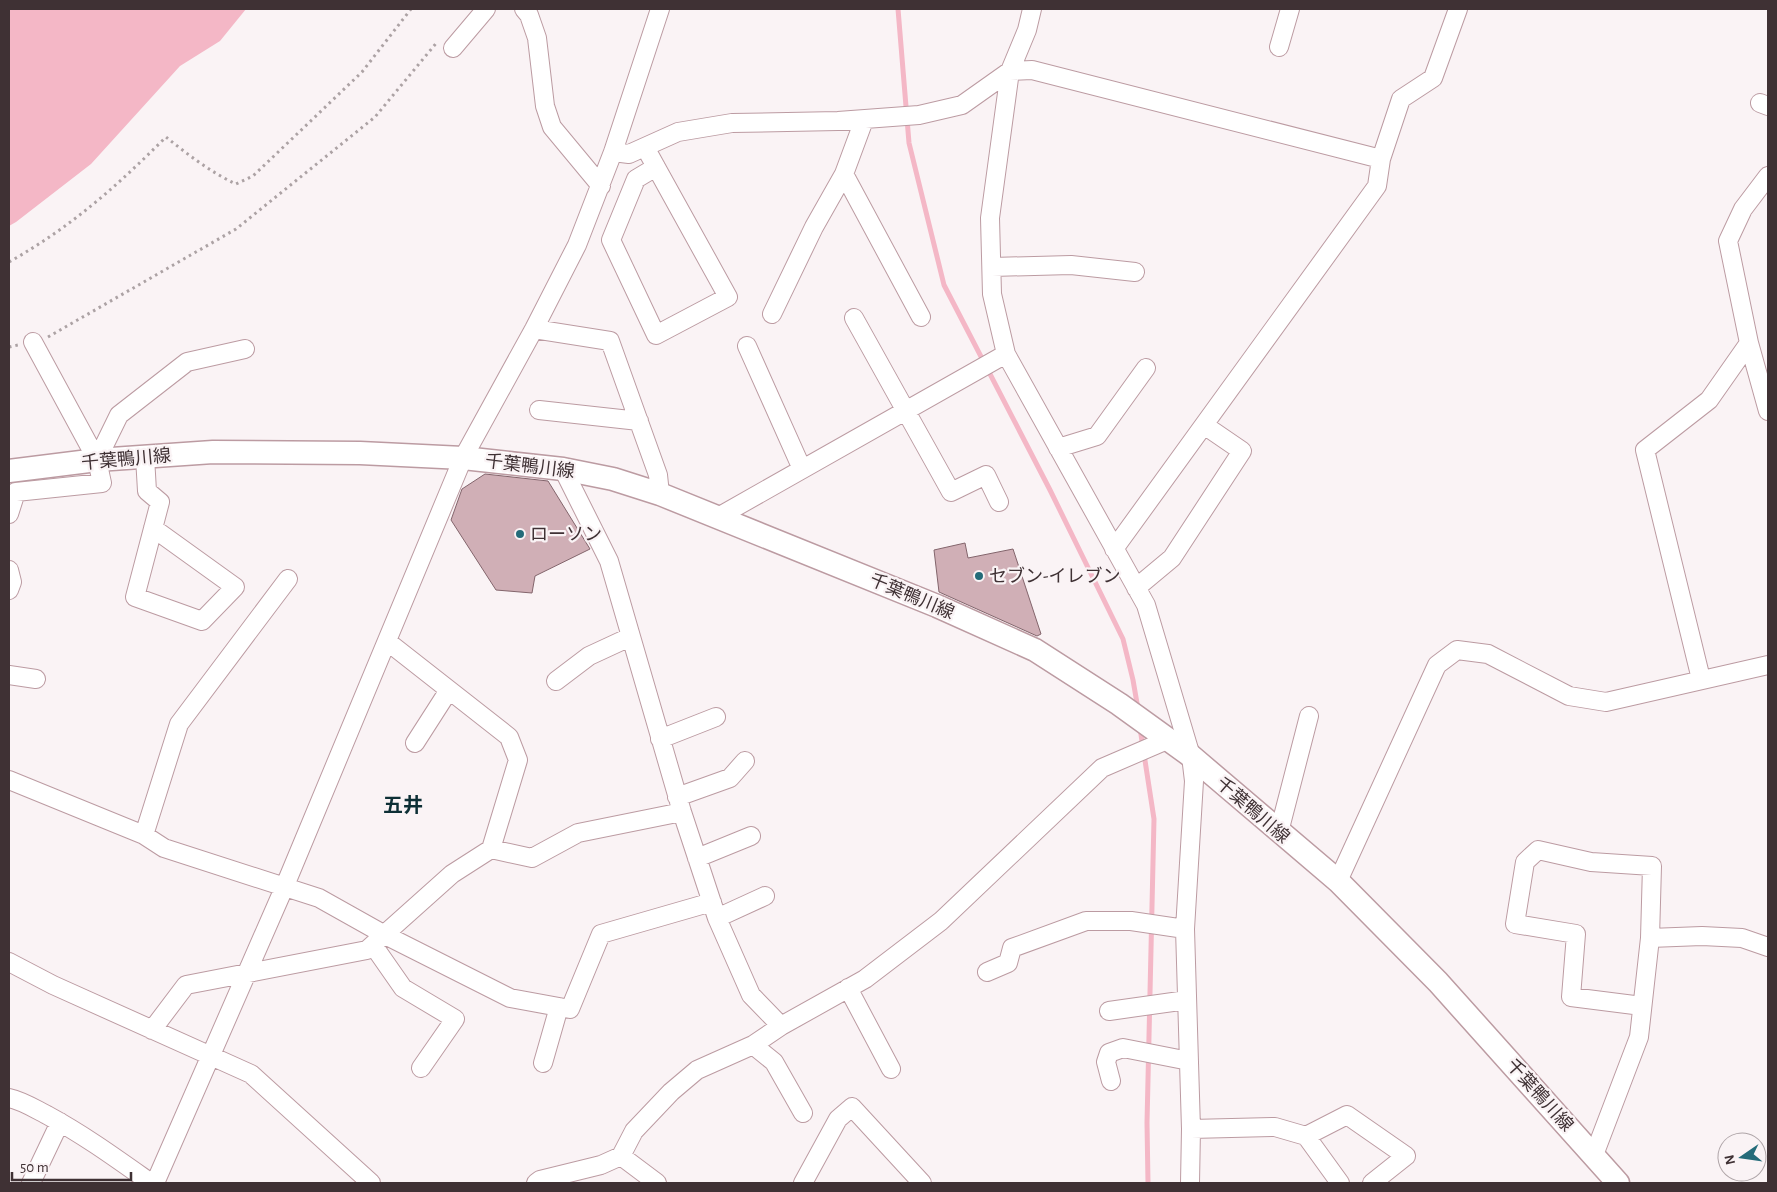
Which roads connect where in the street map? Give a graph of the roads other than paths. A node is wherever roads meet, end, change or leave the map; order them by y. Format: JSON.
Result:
{"nodes":[{"id":1,"x":486,"y":9,"type":"edge"},
{"id":2,"x":524,"y":9,"type":"edge"},
{"id":3,"x":660,"y":9,"type":"edge"},
{"id":4,"x":1032,"y":9,"type":"edge"},
{"id":5,"x":1290,"y":9,"type":"edge"},
{"id":6,"x":1458,"y":9,"type":"edge"},
{"id":7,"x":448,"y":42,"type":"road end"},
{"id":8,"x":1280,"y":47,"type":"dead end"},
{"id":9,"x":1010,"y":71,"type":"junction"},
{"id":10,"x":864,"y":120,"type":"junction"},
{"id":11,"x":645,"y":147,"type":"junction"},
{"id":12,"x":613,"y":152,"type":"junction"},
{"id":13,"x":1381,"y":159,"type":"junction"},
{"id":14,"x":656,"y":167,"type":"junction"},
{"id":15,"x":844,"y":174,"type":"junction"},
{"id":16,"x":1768,"y":176,"type":"edge"},
{"id":17,"x":601,"y":186,"type":"junction"},
{"id":18,"x":992,"y":267,"type":"junction"},
{"id":19,"x":1135,"y":272,"type":"dead end"},
{"id":20,"x":772,"y":314,"type":"dead end"},
{"id":21,"x":921,"y":317,"type":"dead end"},
{"id":22,"x":854,"y":318,"type":"dead end"},
{"id":23,"x":534,"y":329,"type":"junction"},
{"id":24,"x":33,"y":342,"type":"road end"},
{"id":25,"x":1749,"y":343,"type":"junction"},
{"id":26,"x":747,"y":346,"type":"dead end"},
{"id":27,"x":245,"y":350,"type":"dead end"},
{"id":28,"x":1006,"y":354,"type":"junction"},
{"id":29,"x":1146,"y":368,"type":"dead end"},
{"id":30,"x":539,"y":410,"type":"dead end"},
{"id":31,"x":906,"y":410,"type":"junction"},
{"id":32,"x":1768,"y":411,"type":"edge"},
{"id":33,"x":639,"y":421,"type":"junction"},
{"id":34,"x":1204,"y":425,"type":"junction"},
{"id":35,"x":1058,"y":448,"type":"junction"},
{"id":36,"x":145,"y":457,"type":"junction"},
{"id":37,"x":463,"y":458,"type":"junction"},
{"id":38,"x":98,"y":460,"type":"junction"},
{"id":39,"x":563,"y":469,"type":"junction"},
{"id":40,"x":802,"y":469,"type":"junction"},
{"id":41,"x":9,"y":471,"type":"edge"},
{"id":42,"x":660,"y":494,"type":"junction"},
{"id":43,"x":999,"y":502,"type":"dead end"},
{"id":44,"x":9,"y":514,"type":"edge"},
{"id":45,"x":718,"y":517,"type":"junction"},
{"id":46,"x":153,"y":528,"type":"junction"},
{"id":47,"x":1114,"y":549,"type":"junction"},
{"id":48,"x":9,"y":570,"type":"edge"},
{"id":49,"x":288,"y":579,"type":"dead end"},
{"id":50,"x":1136,"y":588,"type":"junction"},
{"id":51,"x":9,"y":590,"type":"edge"},
{"id":52,"x":630,"y":636,"type":"junction"},
{"id":53,"x":388,"y":642,"type":"junction"},
{"id":54,"x":1768,"y":665,"type":"edge"},
{"id":55,"x":9,"y":675,"type":"edge"},
{"id":56,"x":36,"y":679,"type":"dead end"},
{"id":57,"x":1701,"y":679,"type":"junction"},
{"id":58,"x":556,"y":681,"type":"dead end"},
{"id":59,"x":449,"y":690,"type":"junction"},
{"id":60,"x":1309,"y":716,"type":"dead end"},
{"id":61,"x":716,"y":717,"type":"dead end"},
{"id":62,"x":660,"y":738,"type":"junction"},
{"id":63,"x":1167,"y":740,"type":"junction"},
{"id":64,"x":414,"y":744,"type":"dead end"},
{"id":65,"x":1191,"y":756,"type":"junction"},
{"id":66,"x":745,"y":761,"type":"dead end"},
{"id":67,"x":9,"y":780,"type":"edge"},
{"id":68,"x":680,"y":804,"type":"junction"},
{"id":69,"x":1279,"y":832,"type":"junction"},
{"id":70,"x":144,"y":835,"type":"junction"},
{"id":71,"x":751,"y":836,"type":"dead end"},
{"id":72,"x":491,"y":850,"type":"junction"},
{"id":73,"x":697,"y":858,"type":"junction"},
{"id":74,"x":1338,"y":881,"type":"junction"},
{"id":75,"x":284,"y":888,"type":"junction"},
{"id":76,"x":765,"y":896,"type":"dead end"},
{"id":77,"x":714,"y":910,"type":"junction"},
{"id":78,"x":1185,"y":929,"type":"junction"},
{"id":79,"x":1650,"y":938,"type":"junction"},
{"id":80,"x":379,"y":940,"type":"junction"},
{"id":81,"x":1768,"y":947,"type":"edge"},
{"id":82,"x":9,"y":962,"type":"edge"},
{"id":83,"x":987,"y":972,"type":"dead end"},
{"id":84,"x":246,"y":974,"type":"junction"},
{"id":85,"x":848,"y":988,"type":"junction"},
{"id":86,"x":1187,"y":1000,"type":"junction"},
{"id":87,"x":1642,"y":1006,"type":"junction"},
{"id":88,"x":559,"y":1007,"type":"junction"},
{"id":89,"x":1109,"y":1011,"type":"dead end"},
{"id":90,"x":781,"y":1026,"type":"junction"},
{"id":91,"x":152,"y":1030,"type":"junction"},
{"id":92,"x":753,"y":1045,"type":"junction"},
{"id":93,"x":211,"y":1056,"type":"junction"},
{"id":94,"x":1189,"y":1061,"type":"junction"},
{"id":95,"x":543,"y":1063,"type":"dead end"},
{"id":96,"x":421,"y":1068,"type":"dead end"},
{"id":97,"x":891,"y":1069,"type":"dead end"},
{"id":98,"x":1111,"y":1081,"type":"dead end"},
{"id":99,"x":9,"y":1098,"type":"edge"},
{"id":100,"x":803,"y":1113,"type":"dead end"},
{"id":101,"x":60,"y":1122,"type":"junction"},
{"id":102,"x":1191,"y":1129,"type":"junction"},
{"id":103,"x":1306,"y":1136,"type":"junction"},
{"id":104,"x":1594,"y":1155,"type":"junction"},
{"id":105,"x":621,"y":1156,"type":"junction"},
{"id":106,"x":31,"y":1183,"type":"edge"},
{"id":107,"x":151,"y":1183,"type":"edge"},
{"id":108,"x":155,"y":1183,"type":"edge"},
{"id":109,"x":371,"y":1183,"type":"edge"},
{"id":110,"x":536,"y":1183,"type":"edge"},
{"id":111,"x":658,"y":1183,"type":"edge"},
{"id":112,"x":803,"y":1183,"type":"edge"},
{"id":113,"x":922,"y":1183,"type":"edge"},
{"id":114,"x":1190,"y":1183,"type":"edge"},
{"id":115,"x":1340,"y":1183,"type":"edge"},
{"id":116,"x":1372,"y":1183,"type":"edge"},
{"id":117,"x":1618,"y":1183,"type":"edge"}],
"edges":[{"from":1,"to":7,"type":"street"},
{"from":2,"to":17,"type":"street"},
{"from":3,"to":12,"type":"street"},
{"from":4,"to":9,"type":"street"},
{"from":5,"to":8,"type":"street"},
{"from":6,"to":13,"type":"street"},
{"from":9,"to":10,"type":"street"},
{"from":9,"to":13,"type":"street"},
{"from":9,"to":18,"type":"street"},
{"from":10,"to":11,"type":"street"},
{"from":10,"to":15,"type":"street"},
{"from":11,"to":12,"type":"street"},
{"from":11,"to":14,"type":"street"},
{"from":12,"to":17,"type":"street"},
{"from":13,"to":34,"type":"street"},
{"from":14,"to":14,"type":"street"},
{"from":15,"to":20,"type":"street"},
{"from":15,"to":21,"type":"street"},
{"from":16,"to":25,"type":"street"},
{"from":17,"to":23,"type":"street"},
{"from":18,"to":19,"type":"street"},
{"from":18,"to":28,"type":"street"},
{"from":22,"to":31,"type":"street"},
{"from":23,"to":33,"type":"street"},
{"from":23,"to":37,"type":"street"},
{"from":24,"to":38,"type":"street"},
{"from":25,"to":32,"type":"street"},
{"from":25,"to":57,"type":"street"},
{"from":26,"to":40,"type":"street"},
{"from":27,"to":38,"type":"street"},
{"from":28,"to":31,"type":"street"},
{"from":28,"to":35,"type":"street"},
{"from":29,"to":35,"type":"street"},
{"from":30,"to":33,"type":"street"},
{"from":31,"to":40,"type":"street"},
{"from":31,"to":43,"type":"street"},
{"from":33,"to":42,"type":"street"},
{"from":34,"to":47,"type":"street"},
{"from":34,"to":50,"type":"street"},
{"from":35,"to":47,"type":"street"},
{"from":36,"to":37,"type":"main road","name":"千葉鴨川線"},
{"from":36,"to":38,"type":"main road","name":"千葉鴨川線"},
{"from":36,"to":46,"type":"street"},
{"from":37,"to":39,"type":"main road","name":"千葉鴨川線"},
{"from":37,"to":53,"type":"street"},
{"from":38,"to":41,"type":"main road","name":"千葉鴨川線"},
{"from":38,"to":44,"type":"street"},
{"from":39,"to":42,"type":"main road","name":"千葉鴨川線"},
{"from":39,"to":52,"type":"street"},
{"from":40,"to":45,"type":"street"},
{"from":42,"to":45,"type":"main road","name":"千葉鴨川線"},
{"from":45,"to":63,"type":"main road","name":"千葉鴨川線"},
{"from":46,"to":46,"type":"street"},
{"from":47,"to":50,"type":"street"},
{"from":48,"to":51,"type":"street"},
{"from":49,"to":70,"type":"street"},
{"from":50,"to":65,"type":"street"},
{"from":52,"to":58,"type":"street"},
{"from":52,"to":62,"type":"street"},
{"from":53,"to":59,"type":"street"},
{"from":53,"to":75,"type":"street"},
{"from":54,"to":57,"type":"street"},
{"from":55,"to":56,"type":"street"},
{"from":57,"to":74,"type":"street"},
{"from":59,"to":64,"type":"street"},
{"from":59,"to":72,"type":"street"},
{"from":60,"to":69,"type":"street"},
{"from":61,"to":62,"type":"street"},
{"from":62,"to":68,"type":"street"},
{"from":63,"to":65,"type":"main road","name":"千葉鴨川線"},
{"from":63,"to":85,"type":"street"},
{"from":65,"to":69,"type":"main road","name":"千葉鴨川線"},
{"from":65,"to":78,"type":"street"},
{"from":66,"to":68,"type":"street"},
{"from":67,"to":70,"type":"street"},
{"from":68,"to":72,"type":"street"},
{"from":68,"to":73,"type":"street"},
{"from":69,"to":74,"type":"main road","name":"千葉鴨川線"},
{"from":70,"to":75,"type":"street"},
{"from":71,"to":73,"type":"street"},
{"from":72,"to":80,"type":"street"},
{"from":73,"to":77,"type":"street"},
{"from":74,"to":104,"type":"main road","name":"千葉鴨川線"},
{"from":75,"to":80,"type":"street"},
{"from":75,"to":84,"type":"street"},
{"from":76,"to":77,"type":"street"},
{"from":77,"to":88,"type":"street"},
{"from":77,"to":90,"type":"street"},
{"from":78,"to":83,"type":"street"},
{"from":78,"to":86,"type":"street"},
{"from":79,"to":81,"type":"street"},
{"from":79,"to":87,"type":"street"},
{"from":79,"to":87,"type":"street"},
{"from":80,"to":84,"type":"street"},
{"from":80,"to":88,"type":"street"},
{"from":80,"to":96,"type":"street"},
{"from":82,"to":91,"type":"street"},
{"from":84,"to":91,"type":"street"},
{"from":84,"to":93,"type":"street"},
{"from":85,"to":90,"type":"street"},
{"from":85,"to":97,"type":"street"},
{"from":86,"to":89,"type":"street"},
{"from":86,"to":94,"type":"street"},
{"from":87,"to":104,"type":"street"},
{"from":88,"to":95,"type":"street"},
{"from":90,"to":92,"type":"street"},
{"from":91,"to":93,"type":"street"},
{"from":92,"to":100,"type":"street"},
{"from":92,"to":105,"type":"street"},
{"from":93,"to":108,"type":"street"},
{"from":93,"to":109,"type":"street"},
{"from":94,"to":98,"type":"street"},
{"from":94,"to":102,"type":"street"},
{"from":99,"to":101,"type":"street"},
{"from":101,"to":106,"type":"street"},
{"from":101,"to":107,"type":"street"},
{"from":102,"to":103,"type":"street"},
{"from":102,"to":114,"type":"street"},
{"from":103,"to":115,"type":"street"},
{"from":103,"to":116,"type":"street"},
{"from":104,"to":117,"type":"main road","name":"千葉鴨川線"},
{"from":105,"to":110,"type":"street"},
{"from":105,"to":111,"type":"street"},
{"from":112,"to":113,"type":"street"}]}
